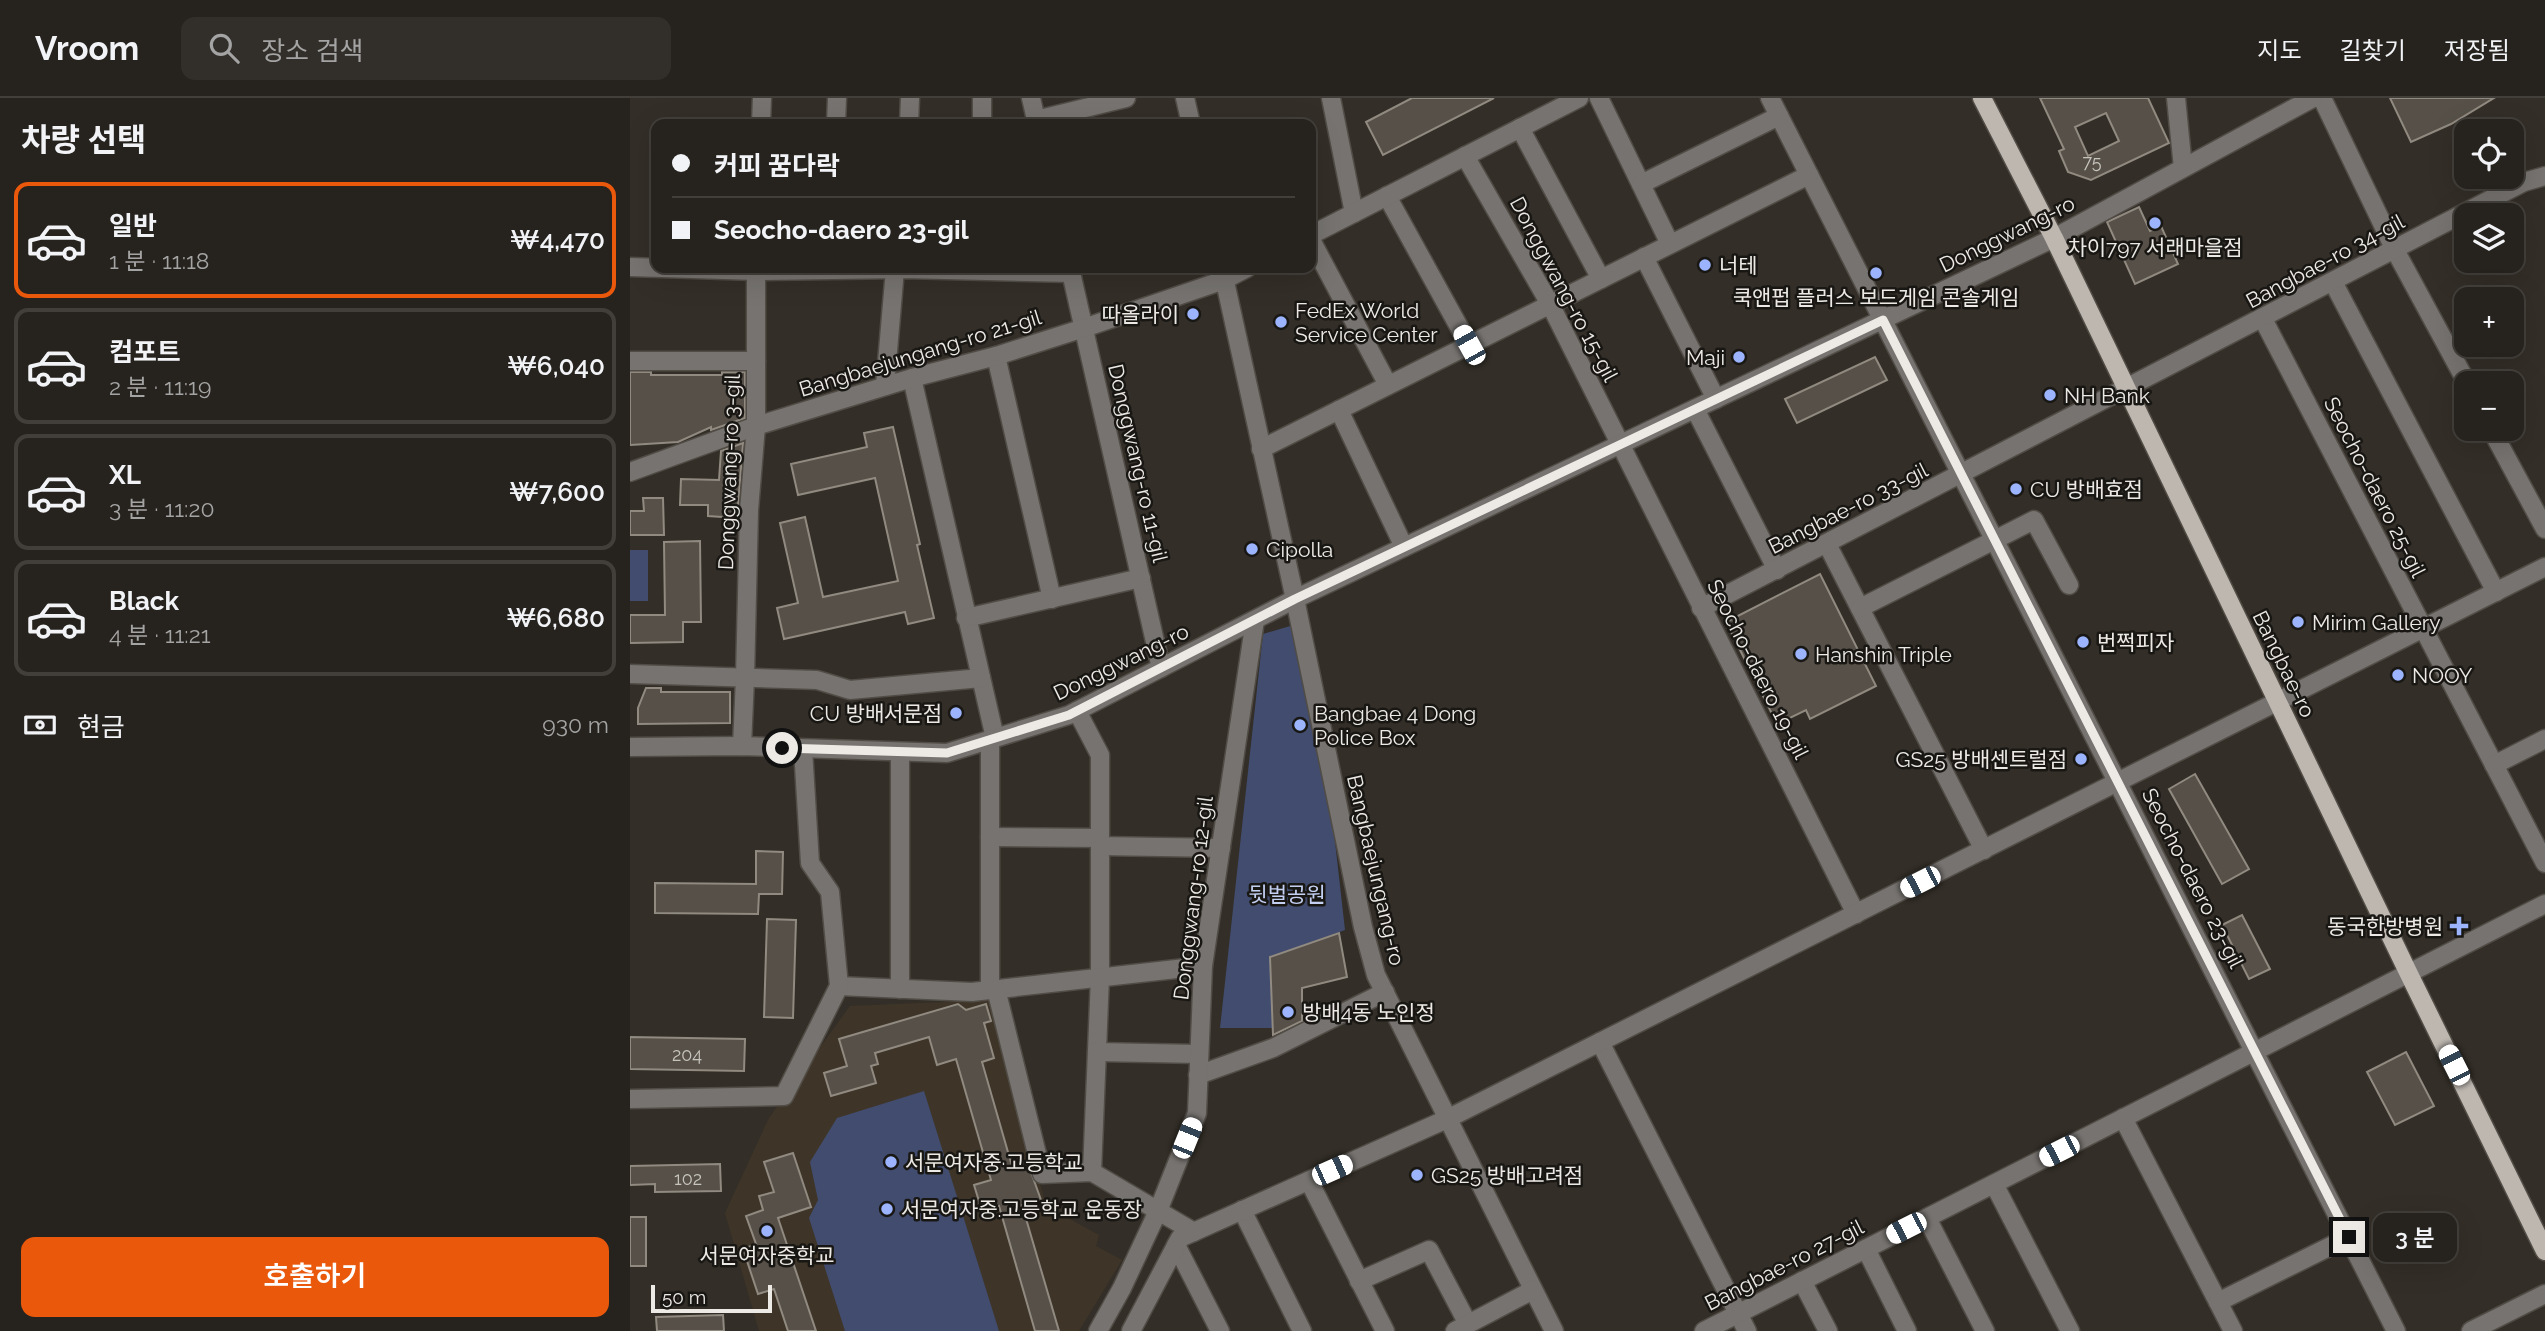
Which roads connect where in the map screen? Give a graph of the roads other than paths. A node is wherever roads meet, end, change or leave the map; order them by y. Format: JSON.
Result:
{"nodes":[{"id":1,"x":762,"y":98,"type":"edge"},
{"id":2,"x":837,"y":98,"type":"edge"},
{"id":3,"x":909,"y":98,"type":"edge"},
{"id":4,"x":982,"y":98,"type":"edge"},
{"id":5,"x":1031,"y":98,"type":"edge"},
{"id":6,"x":1126,"y":98,"type":"edge"},
{"id":7,"x":1185,"y":98,"type":"edge"},
{"id":8,"x":1331,"y":98,"type":"edge"},
{"id":9,"x":1579,"y":98,"type":"edge"},
{"id":10,"x":1599,"y":98,"type":"edge"},
{"id":11,"x":1770,"y":98,"type":"edge"},
{"id":12,"x":1982,"y":98,"type":"edge"},
{"id":13,"x":2176,"y":98,"type":"edge"},
{"id":14,"x":2313,"y":98,"type":"edge"},
{"id":15,"x":2322,"y":98,"type":"edge"},
{"id":16,"x":1779,"y":116,"type":"junction"},
{"id":17,"x":761,"y":119,"type":"edge"},
{"id":18,"x":836,"y":119,"type":"edge"},
{"id":19,"x":909,"y":119,"type":"edge"},
{"id":20,"x":982,"y":119,"type":"edge"},
{"id":21,"x":1036,"y":119,"type":"edge"},
{"id":22,"x":1048,"y":119,"type":"edge"},
{"id":23,"x":1190,"y":119,"type":"edge"},
{"id":24,"x":1520,"y":128,"type":"junction"},
{"id":25,"x":1465,"y":156,"type":"junction"},
{"id":26,"x":2183,"y":168,"type":"junction"},
{"id":27,"x":1809,"y":175,"type":"junction"},
{"id":28,"x":2543,"y":182,"type":"edge"},
{"id":29,"x":1641,"y":184,"type":"junction"},
{"id":30,"x":1387,"y":196,"type":"junction"},
{"id":31,"x":1354,"y":213,"type":"junction"},
{"id":32,"x":1316,"y":235,"type":"edge"},
{"id":33,"x":2054,"y":238,"type":"junction"},
{"id":34,"x":1670,"y":244,"type":"junction"},
{"id":35,"x":1316,"y":248,"type":"edge"},
{"id":36,"x":2395,"y":250,"type":"junction"},
{"id":37,"x":1644,"y":257,"type":"junction"},
{"id":38,"x":630,"y":267,"type":"edge"},
{"id":39,"x":651,"y":267,"type":"edge"},
{"id":40,"x":756,"y":273,"type":"edge"},
{"id":41,"x":900,"y":273,"type":"edge"},
{"id":42,"x":1071,"y":273,"type":"edge"},
{"id":43,"x":1223,"y":274,"type":"edge"},
{"id":44,"x":1601,"y":279,"type":"junction"},
{"id":45,"x":2333,"y":282,"type":"junction"},
{"id":46,"x":1550,"y":304,"type":"junction"},
{"id":47,"x":2263,"y":319,"type":"junction"},
{"id":48,"x":1883,"y":320,"type":"junction"},
{"id":49,"x":1084,"y":328,"type":"junction"},
{"id":50,"x":1469,"y":345,"type":"junction"},
{"id":51,"x":996,"y":356,"type":"junction"},
{"id":52,"x":630,"y":361,"type":"edge"},
{"id":53,"x":756,"y":361,"type":"junction"},
{"id":54,"x":2461,"y":371,"type":"edge"},
{"id":55,"x":912,"y":378,"type":"junction"},
{"id":56,"x":886,"y":386,"type":"junction"},
{"id":57,"x":1388,"y":386,"type":"junction"},
{"id":58,"x":2127,"y":390,"type":"junction"},
{"id":59,"x":1716,"y":399,"type":"junction"},
{"id":60,"x":1695,"y":409,"type":"junction"},
{"id":61,"x":1339,"y":410,"type":"junction"},
{"id":62,"x":756,"y":426,"type":"junction"},
{"id":63,"x":2497,"y":441,"type":"edge"},
{"id":64,"x":1621,"y":444,"type":"junction"},
{"id":65,"x":1261,"y":449,"type":"junction"},
{"id":66,"x":630,"y":472,"type":"edge"},
{"id":67,"x":1963,"y":474,"type":"junction"},
{"id":68,"x":2545,"y":529,"type":"edge"},
{"id":69,"x":1996,"y":539,"type":"junction"},
{"id":70,"x":1827,"y":544,"type":"junction"},
{"id":71,"x":1404,"y":547,"type":"junction"},
{"id":72,"x":2545,"y":567,"type":"edge"},
{"id":73,"x":1777,"y":569,"type":"junction"},
{"id":74,"x":1141,"y":578,"type":"junction"},
{"id":75,"x":2069,"y":584,"type":"dead end"},
{"id":76,"x":2496,"y":592,"type":"junction"},
{"id":77,"x":1052,"y":598,"type":"junction"},
{"id":78,"x":1295,"y":599,"type":"junction"},
{"id":79,"x":1701,"y":608,"type":"junction"},
{"id":80,"x":1860,"y":608,"type":"junction"},
{"id":81,"x":967,"y":618,"type":"junction"},
{"id":82,"x":1255,"y":620,"type":"junction"},
{"id":83,"x":2423,"y":629,"type":"junction"},
{"id":84,"x":1161,"y":668,"type":"junction"},
{"id":85,"x":630,"y":674,"type":"edge"},
{"id":86,"x":746,"y":678,"type":"junction"},
{"id":87,"x":981,"y":678,"type":"junction"},
{"id":88,"x":2278,"y":703,"type":"junction"},
{"id":89,"x":1077,"y":711,"type":"junction"},
{"id":90,"x":993,"y":739,"type":"junction"},
{"id":91,"x":2545,"y":740,"type":"edge"},
{"id":92,"x":742,"y":746,"type":"junction"},
{"id":93,"x":630,"y":747,"type":"edge"},
{"id":94,"x":803,"y":749,"type":"junction"},
{"id":95,"x":900,"y":753,"type":"junction"},
{"id":96,"x":2494,"y":765,"type":"junction"},
{"id":97,"x":2119,"y":782,"type":"junction"},
{"id":98,"x":990,"y":837,"type":"junction"},
{"id":99,"x":1100,"y":842,"type":"junction"},
{"id":100,"x":1221,"y":848,"type":"junction"},
{"id":101,"x":1984,"y":850,"type":"junction"},
{"id":102,"x":2545,"y":863,"type":"edge"},
{"id":103,"x":2545,"y":904,"type":"edge"},
{"id":104,"x":1856,"y":914,"type":"junction"},
{"id":105,"x":1203,"y":966,"type":"junction"},
{"id":106,"x":2408,"y":972,"type":"junction"},
{"id":107,"x":1100,"y":977,"type":"junction"},
{"id":108,"x":839,"y":986,"type":"junction"},
{"id":109,"x":900,"y":989,"type":"junction"},
{"id":110,"x":993,"y":989,"type":"junction"},
{"id":111,"x":1385,"y":992,"type":"junction"},
{"id":112,"x":1600,"y":1042,"type":"junction"},
{"id":113,"x":2256,"y":1051,"type":"junction"},
{"id":114,"x":1097,"y":1052,"type":"junction"},
{"id":115,"x":1199,"y":1054,"type":"junction"},
{"id":116,"x":1198,"y":1076,"type":"junction"},
{"id":117,"x":630,"y":1099,"type":"edge"},
{"id":118,"x":2123,"y":1118,"type":"junction"},
{"id":119,"x":1447,"y":1119,"type":"junction"},
{"id":120,"x":1092,"y":1172,"type":"junction"},
{"id":121,"x":1309,"y":1181,"type":"junction"},
{"id":122,"x":1994,"y":1184,"type":"junction"},
{"id":123,"x":1242,"y":1210,"type":"junction"},
{"id":124,"x":1158,"y":1211,"type":"junction"},
{"id":125,"x":1927,"y":1218,"type":"junction"},
{"id":126,"x":1194,"y":1232,"type":"junction"},
{"id":127,"x":2349,"y":1237,"type":"junction"},
{"id":128,"x":1176,"y":1245,"type":"junction"},
{"id":129,"x":1866,"y":1249,"type":"junction"},
{"id":130,"x":2545,"y":1251,"type":"edge"},
{"id":131,"x":1359,"y":1281,"type":"junction"},
{"id":132,"x":1802,"y":1281,"type":"junction"},
{"id":133,"x":1533,"y":1290,"type":"junction"},
{"id":134,"x":2545,"y":1294,"type":"edge"},
{"id":135,"x":2218,"y":1302,"type":"junction"},
{"id":136,"x":1738,"y":1314,"type":"junction"},
{"id":137,"x":1461,"y":1328,"type":"edge"},
{"id":138,"x":1098,"y":1331,"type":"edge"},
{"id":139,"x":1132,"y":1331,"type":"edge"},
{"id":140,"x":1220,"y":1331,"type":"edge"},
{"id":141,"x":1302,"y":1331,"type":"edge"},
{"id":142,"x":1385,"y":1331,"type":"edge"},
{"id":143,"x":1553,"y":1331,"type":"edge"},
{"id":144,"x":1704,"y":1331,"type":"edge"},
{"id":145,"x":1747,"y":1331,"type":"edge"},
{"id":146,"x":1828,"y":1331,"type":"edge"},
{"id":147,"x":1907,"y":1331,"type":"edge"},
{"id":148,"x":1986,"y":1331,"type":"edge"},
{"id":149,"x":2070,"y":1331,"type":"edge"},
{"id":150,"x":2233,"y":1331,"type":"edge"},
{"id":151,"x":2396,"y":1331,"type":"edge"},
{"id":152,"x":2471,"y":1331,"type":"edge"}],
"edges":[{"from":1,"to":17,"type":"street"},
{"from":2,"to":18,"type":"street"},
{"from":3,"to":19,"type":"street"},
{"from":4,"to":20,"type":"street"},
{"from":5,"to":21,"type":"street"},
{"from":6,"to":22,"type":"street"},
{"from":7,"to":23,"type":"street"},
{"from":8,"to":31,"type":"street"},
{"from":9,"to":24,"type":"street"},
{"from":10,"to":29,"type":"street"},
{"from":11,"to":16,"type":"street","name":"Seocho-daero 23-gil"},
{"from":12,"to":33,"type":"main road","name":"Bangbae-ro"},
{"from":13,"to":26,"type":"street"},
{"from":14,"to":26,"type":"street","name":"Donggwang-ro"},
{"from":15,"to":36,"type":"street"},
{"from":16,"to":27,"type":"street","name":"Seocho-daero 23-gil"},
{"from":16,"to":29,"type":"street"},
{"from":24,"to":25,"type":"street"},
{"from":24,"to":44,"type":"street"},
{"from":25,"to":30,"type":"street"},
{"from":25,"to":46,"type":"street","name":"Donggwang-ro 15-gil"},
{"from":26,"to":33,"type":"street","name":"Donggwang-ro"},
{"from":27,"to":34,"type":"street"},
{"from":27,"to":48,"type":"street","name":"Seocho-daero 23-gil"},
{"from":28,"to":36,"type":"street","name":"Bangbae-ro 34-gil"},
{"from":29,"to":34,"type":"street"},
{"from":30,"to":31,"type":"street"},
{"from":30,"to":50,"type":"street"},
{"from":31,"to":32,"type":"street"},
{"from":33,"to":48,"type":"street","name":"Donggwang-ro"},
{"from":33,"to":58,"type":"main road","name":"Bangbae-ro"},
{"from":34,"to":37,"type":"street"},
{"from":35,"to":57,"type":"street"},
{"from":36,"to":45,"type":"street","name":"Bangbae-ro 34-gil"},
{"from":36,"to":54,"type":"street"},
{"from":37,"to":44,"type":"street"},
{"from":37,"to":59,"type":"street"},
{"from":38,"to":39,"type":"street"},
{"from":40,"to":53,"type":"street","name":"Donggwang-ro 3-gil"},
{"from":41,"to":56,"type":"street"},
{"from":42,"to":49,"type":"street","name":"Donggwang-ro 11-gil"},
{"from":43,"to":49,"type":"street","name":"Bangbaejungang-ro 21-gil"},
{"from":43,"to":65,"type":"street","name":"Bangbaejungang-ro"},
{"from":44,"to":46,"type":"street"},
{"from":45,"to":47,"type":"street","name":"Bangbae-ro 34-gil"},
{"from":45,"to":76,"type":"street"},
{"from":46,"to":50,"type":"street"},
{"from":46,"to":64,"type":"street","name":"Donggwang-ro 15-gil"},
{"from":47,"to":58,"type":"street","name":"Bangbae-ro 34-gil"},
{"from":47,"to":83,"type":"street","name":"Seocho-daero 25-gil"},
{"from":48,"to":59,"type":"street","name":"Donggwang-ro"},
{"from":48,"to":67,"type":"street","name":"Seocho-daero 23-gil"},
{"from":49,"to":51,"type":"street","name":"Bangbaejungang-ro 21-gil"},
{"from":49,"to":74,"type":"street","name":"Donggwang-ro 11-gil"},
{"from":50,"to":57,"type":"street"},
{"from":51,"to":55,"type":"street","name":"Bangbaejungang-ro 21-gil"},
{"from":51,"to":77,"type":"street"},
{"from":52,"to":53,"type":"street"},
{"from":53,"to":62,"type":"street","name":"Donggwang-ro 3-gil"},
{"from":55,"to":56,"type":"street","name":"Bangbaejungang-ro 21-gil"},
{"from":55,"to":81,"type":"street"},
{"from":56,"to":62,"type":"street","name":"Bangbaejungang-ro 21-gil"},
{"from":57,"to":61,"type":"street"},
{"from":58,"to":67,"type":"street","name":"Bangbae-ro 33-gil"},
{"from":58,"to":88,"type":"main road","name":"Bangbae-ro"},
{"from":59,"to":60,"type":"street","name":"Donggwang-ro"},
{"from":60,"to":64,"type":"street","name":"Donggwang-ro"},
{"from":60,"to":73,"type":"street"},
{"from":61,"to":65,"type":"street"},
{"from":61,"to":71,"type":"street"},
{"from":62,"to":66,"type":"street","name":"Bangbaejungang-ro 21-gil"},
{"from":62,"to":86,"type":"street","name":"Donggwang-ro 3-gil"},
{"from":63,"to":68,"type":"street"},
{"from":64,"to":71,"type":"street","name":"Donggwang-ro"},
{"from":64,"to":79,"type":"street","name":"Seocho-daero 19-gil"},
{"from":65,"to":78,"type":"street","name":"Bangbaejungang-ro"},
{"from":67,"to":69,"type":"street","name":"Seocho-daero 23-gil"},
{"from":67,"to":70,"type":"street","name":"Bangbae-ro 33-gil"},
{"from":69,"to":75,"type":"street"},
{"from":69,"to":80,"type":"street"},
{"from":69,"to":97,"type":"street","name":"Seocho-daero 23-gil"},
{"from":70,"to":73,"type":"street","name":"Bangbae-ro 33-gil"},
{"from":70,"to":80,"type":"street"},
{"from":71,"to":78,"type":"street","name":"Donggwang-ro"},
{"from":72,"to":76,"type":"street"},
{"from":73,"to":79,"type":"street","name":"Bangbae-ro 33-gil"},
{"from":74,"to":77,"type":"street"},
{"from":74,"to":84,"type":"street","name":"Donggwang-ro 11-gil"},
{"from":76,"to":83,"type":"street"},
{"from":77,"to":81,"type":"street"},
{"from":78,"to":82,"type":"street","name":"Donggwang-ro"},
{"from":78,"to":111,"type":"street","name":"Bangbaejungang-ro"},
{"from":79,"to":104,"type":"street","name":"Seocho-daero 19-gil"},
{"from":80,"to":101,"type":"street"},
{"from":81,"to":87,"type":"street"},
{"from":82,"to":84,"type":"street","name":"Donggwang-ro"},
{"from":82,"to":100,"type":"street","name":"Donggwang-ro 12-gil"},
{"from":83,"to":88,"type":"street"},
{"from":83,"to":96,"type":"street","name":"Seocho-daero 25-gil"},
{"from":84,"to":89,"type":"street","name":"Donggwang-ro"},
{"from":85,"to":86,"type":"street"},
{"from":86,"to":87,"type":"street"},
{"from":86,"to":92,"type":"street","name":"Donggwang-ro 3-gil"},
{"from":87,"to":90,"type":"street"},
{"from":88,"to":97,"type":"street"},
{"from":88,"to":106,"type":"main road","name":"Bangbae-ro"},
{"from":89,"to":90,"type":"street","name":"Donggwang-ro"},
{"from":89,"to":99,"type":"street"},
{"from":90,"to":95,"type":"street","name":"Donggwang-ro"},
{"from":90,"to":98,"type":"street"},
{"from":91,"to":96,"type":"street"},
{"from":92,"to":93,"type":"street","name":"Donggwang-ro"},
{"from":92,"to":94,"type":"street","name":"Donggwang-ro"},
{"from":94,"to":95,"type":"street","name":"Donggwang-ro"},
{"from":94,"to":108,"type":"street"},
{"from":95,"to":109,"type":"street"},
{"from":96,"to":102,"type":"street","name":"Seocho-daero 25-gil"},
{"from":97,"to":101,"type":"street"},
{"from":97,"to":113,"type":"street","name":"Seocho-daero 23-gil"},
{"from":98,"to":99,"type":"street"},
{"from":98,"to":110,"type":"street"},
{"from":99,"to":100,"type":"street"},
{"from":99,"to":107,"type":"street"},
{"from":100,"to":105,"type":"street","name":"Donggwang-ro 12-gil"},
{"from":101,"to":104,"type":"street"},
{"from":103,"to":106,"type":"street","name":"Bangbae-ro 27-gil"},
{"from":104,"to":112,"type":"street"},
{"from":105,"to":107,"type":"street"},
{"from":105,"to":115,"type":"street","name":"Donggwang-ro 12-gil"},
{"from":106,"to":113,"type":"street","name":"Bangbae-ro 27-gil"},
{"from":106,"to":130,"type":"main road","name":"Bangbae-ro"},
{"from":107,"to":110,"type":"street"},
{"from":107,"to":114,"type":"street"},
{"from":108,"to":109,"type":"street"},
{"from":108,"to":117,"type":"street"},
{"from":109,"to":110,"type":"street"},
{"from":110,"to":120,"type":"street"},
{"from":111,"to":116,"type":"street"},
{"from":111,"to":119,"type":"street","name":"Bangbaejungang-ro"},
{"from":112,"to":119,"type":"street"},
{"from":112,"to":136,"type":"street"},
{"from":113,"to":118,"type":"street","name":"Bangbae-ro 27-gil"},
{"from":113,"to":127,"type":"street","name":"Seocho-daero 23-gil"},
{"from":114,"to":115,"type":"street"},
{"from":114,"to":120,"type":"street"},
{"from":115,"to":116,"type":"street","name":"Donggwang-ro 12-gil"},
{"from":116,"to":124,"type":"street","name":"Donggwang-ro 12-gil"},
{"from":118,"to":122,"type":"street","name":"Bangbae-ro 27-gil"},
{"from":118,"to":135,"type":"street"},
{"from":119,"to":121,"type":"street"},
{"from":119,"to":133,"type":"street","name":"Bangbaejungang-ro"},
{"from":120,"to":124,"type":"street"},
{"from":121,"to":123,"type":"street"},
{"from":121,"to":131,"type":"street"},
{"from":122,"to":125,"type":"street","name":"Bangbae-ro 27-gil"},
{"from":122,"to":149,"type":"street"},
{"from":123,"to":126,"type":"street"},
{"from":123,"to":141,"type":"street"},
{"from":124,"to":126,"type":"street"},
{"from":124,"to":138,"type":"street","name":"Donggwang-ro 12-gil"},
{"from":125,"to":129,"type":"street","name":"Bangbae-ro 27-gil"},
{"from":125,"to":148,"type":"street"},
{"from":126,"to":128,"type":"street"},
{"from":127,"to":135,"type":"street"},
{"from":127,"to":151,"type":"street","name":"Seocho-daero 23-gil"},
{"from":128,"to":139,"type":"street"},
{"from":128,"to":140,"type":"street"},
{"from":129,"to":132,"type":"street","name":"Bangbae-ro 27-gil"},
{"from":129,"to":147,"type":"street"},
{"from":131,"to":137,"type":"street"},
{"from":131,"to":142,"type":"street"},
{"from":132,"to":136,"type":"street","name":"Bangbae-ro 27-gil"},
{"from":132,"to":146,"type":"street"},
{"from":133,"to":137,"type":"street"},
{"from":133,"to":143,"type":"street","name":"Bangbaejungang-ro"},
{"from":134,"to":152,"type":"street"},
{"from":135,"to":150,"type":"street"},
{"from":136,"to":144,"type":"street","name":"Bangbae-ro 27-gil"},
{"from":136,"to":145,"type":"street"}]}
